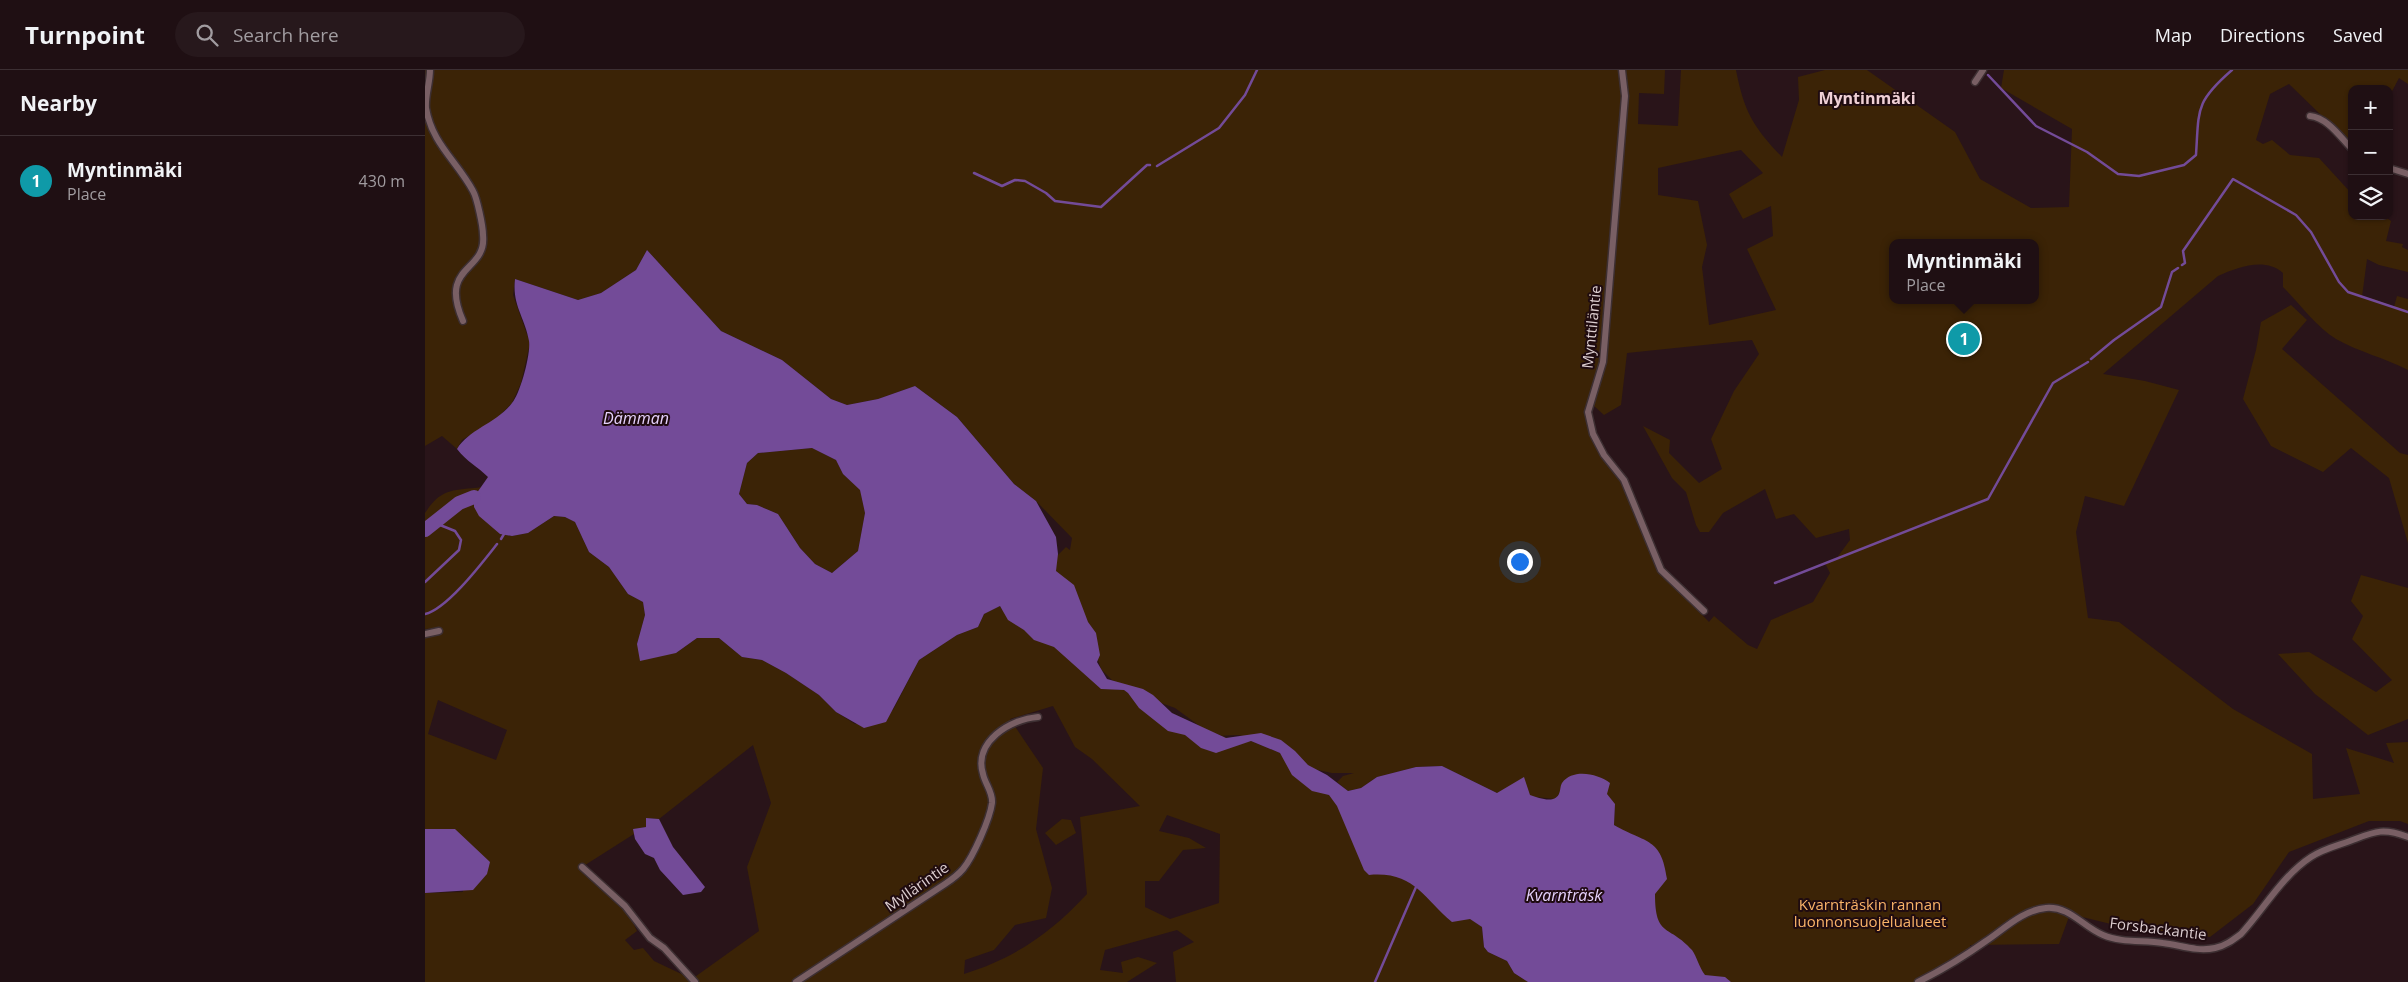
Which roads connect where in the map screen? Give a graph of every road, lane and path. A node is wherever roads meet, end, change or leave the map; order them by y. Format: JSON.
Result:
{"nodes":[{"id":1,"x":430,"y":70,"type":"edge"},
{"id":2,"x":1622,"y":70,"type":"edge"},
{"id":3,"x":1983,"y":70,"type":"edge"},
{"id":4,"x":1975,"y":82,"type":"dead end"},
{"id":5,"x":2310,"y":116,"type":"dead end"},
{"id":6,"x":2348,"y":145,"type":"edge"},
{"id":7,"x":2393,"y":169,"type":"edge"},
{"id":8,"x":2408,"y":174,"type":"edge"},
{"id":9,"x":463,"y":321,"type":"dead end"},
{"id":10,"x":1704,"y":611,"type":"dead end"},
{"id":11,"x":439,"y":631,"type":"dead end"},
{"id":12,"x":425,"y":634,"type":"edge"},
{"id":13,"x":1038,"y":717,"type":"dead end"},
{"id":14,"x":2408,"y":837,"type":"edge"},
{"id":15,"x":581,"y":867,"type":"dead end"},
{"id":16,"x":695,"y":982,"type":"edge"},
{"id":17,"x":796,"y":982,"type":"edge"},
{"id":18,"x":1918,"y":982,"type":"edge"}],
"edges":[{"from":1,"to":9,"type":"street"},
{"from":2,"to":10,"type":"street","name":"Mynttiläntie"},
{"from":3,"to":4,"type":"street"},
{"from":5,"to":6,"type":"street"},
{"from":7,"to":8,"type":"street"},
{"from":11,"to":12,"type":"street"},
{"from":13,"to":17,"type":"street","name":"Myllärintie"},
{"from":14,"to":18,"type":"street","name":"Forsbackantie"},
{"from":15,"to":16,"type":"street"}]}
